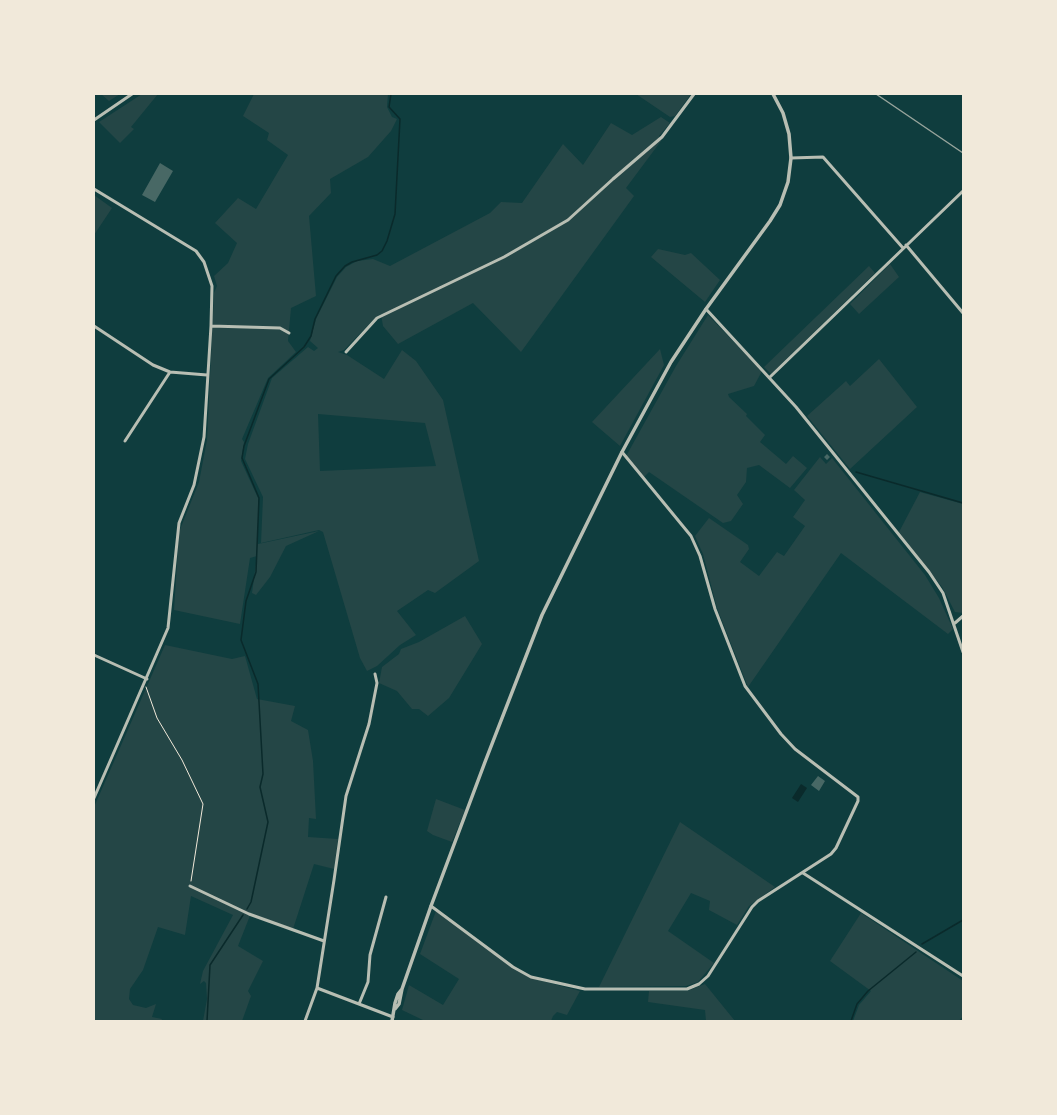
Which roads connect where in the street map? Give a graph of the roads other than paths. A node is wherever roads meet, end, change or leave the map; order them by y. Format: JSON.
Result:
{"nodes":[{"id":1,"x":132,"y":94,"type":"edge"},
{"id":2,"x":694,"y":94,"type":"edge"},
{"id":3,"x":773,"y":94,"type":"edge"},
{"id":4,"x":94,"y":120,"type":"edge"},
{"id":5,"x":791,"y":158,"type":"junction"},
{"id":6,"x":94,"y":189,"type":"edge"},
{"id":7,"x":963,"y":190,"type":"edge"},
{"id":8,"x":904,"y":247,"type":"junction"},
{"id":9,"x":706,"y":309,"type":"junction"},
{"id":10,"x":963,"y":313,"type":"edge"},
{"id":11,"x":94,"y":326,"type":"edge"},
{"id":12,"x":211,"y":326,"type":"junction"},
{"id":13,"x":289,"y":333,"type":"dead end"},
{"id":14,"x":346,"y":352,"type":"dead end"},
{"id":15,"x":170,"y":372,"type":"junction"},
{"id":16,"x":207,"y":375,"type":"junction"},
{"id":17,"x":770,"y":377,"type":"junction"},
{"id":18,"x":125,"y":441,"type":"dead end"},
{"id":19,"x":622,"y":452,"type":"junction"},
{"id":20,"x":963,"y":616,"type":"edge"},
{"id":21,"x":955,"y":623,"type":"junction"},
{"id":22,"x":963,"y":652,"type":"edge"},
{"id":23,"x":94,"y":655,"type":"edge"},
{"id":24,"x":375,"y":674,"type":"dead end"},
{"id":25,"x":147,"y":679,"type":"junction"},
{"id":26,"x":94,"y":798,"type":"edge"},
{"id":27,"x":803,"y":873,"type":"junction"},
{"id":28,"x":190,"y":886,"type":"road end"},
{"id":29,"x":386,"y":897,"type":"dead end"},
{"id":30,"x":431,"y":906,"type":"junction"},
{"id":31,"x":324,"y":941,"type":"junction"},
{"id":32,"x":963,"y":976,"type":"edge"},
{"id":33,"x":316,"y":988,"type":"junction"},
{"id":34,"x":359,"y":1004,"type":"junction"},
{"id":35,"x":392,"y":1019,"type":"edge"},
{"id":36,"x":305,"y":1021,"type":"edge"}],
"edges":[{"from":1,"to":4,"type":"street"},
{"from":2,"to":14,"type":"street"},
{"from":3,"to":5,"type":"street"},
{"from":5,"to":8,"type":"street"},
{"from":5,"to":9,"type":"street"},
{"from":6,"to":12,"type":"street"},
{"from":7,"to":8,"type":"street"},
{"from":8,"to":10,"type":"street"},
{"from":8,"to":17,"type":"street"},
{"from":9,"to":17,"type":"street"},
{"from":9,"to":19,"type":"street"},
{"from":11,"to":15,"type":"street"},
{"from":12,"to":13,"type":"street"},
{"from":12,"to":16,"type":"street"},
{"from":15,"to":16,"type":"street"},
{"from":15,"to":18,"type":"street"},
{"from":16,"to":25,"type":"street"},
{"from":17,"to":21,"type":"street"},
{"from":19,"to":27,"type":"street"},
{"from":19,"to":30,"type":"street"},
{"from":20,"to":21,"type":"street"},
{"from":21,"to":22,"type":"street"},
{"from":23,"to":25,"type":"street"},
{"from":24,"to":31,"type":"street"},
{"from":25,"to":26,"type":"street"},
{"from":27,"to":30,"type":"street"},
{"from":27,"to":32,"type":"street"},
{"from":28,"to":31,"type":"street"},
{"from":29,"to":34,"type":"street"},
{"from":30,"to":35,"type":"street"},
{"from":31,"to":33,"type":"street"},
{"from":33,"to":34,"type":"street"},
{"from":33,"to":36,"type":"street"},
{"from":34,"to":35,"type":"street"}]}
